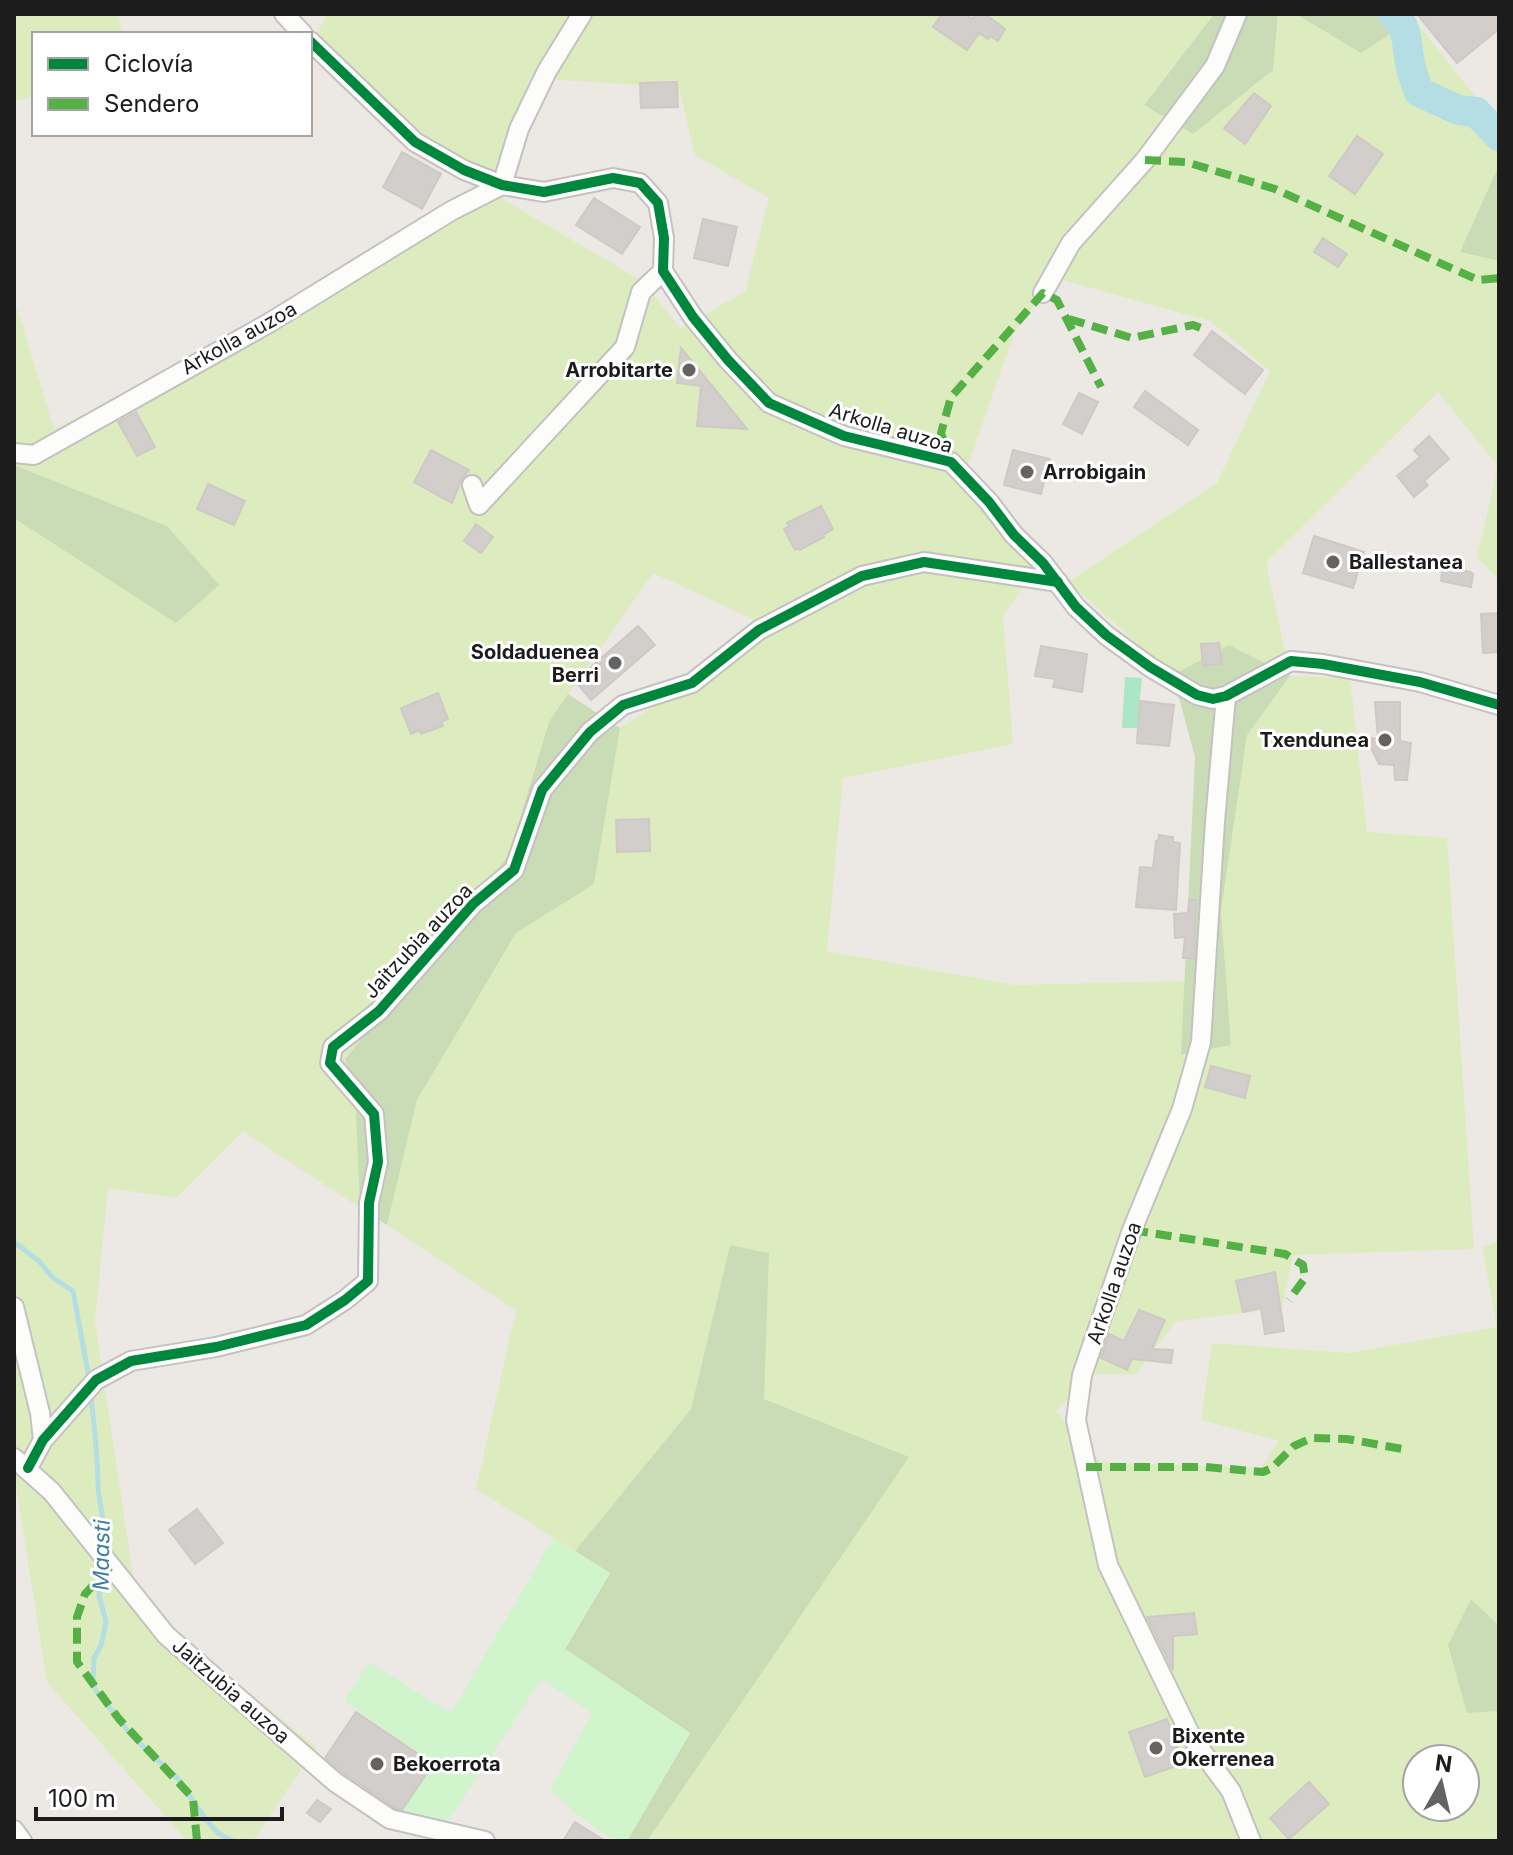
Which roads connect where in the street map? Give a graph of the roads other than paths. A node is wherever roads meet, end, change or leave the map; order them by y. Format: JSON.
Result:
{"nodes":[{"id":1,"x":284,"y":14,"type":"edge"},
{"id":2,"x":582,"y":14,"type":"edge"},
{"id":3,"x":1237,"y":14,"type":"edge"},
{"id":4,"x":301,"y":32,"type":"edge"},
{"id":5,"x":312,"y":43,"type":"edge"},
{"id":6,"x":502,"y":185,"type":"junction"},
{"id":7,"x":663,"y":271,"type":"junction"},
{"id":8,"x":1043,"y":293,"type":"dead end"},
{"id":9,"x":14,"y":453,"type":"edge"},
{"id":10,"x":472,"y":485,"type":"dead end"},
{"id":11,"x":1058,"y":582,"type":"junction"},
{"id":12,"x":1226,"y":696,"type":"junction"},
{"id":13,"x":1499,"y":705,"type":"edge"},
{"id":14,"x":14,"y":1307,"type":"edge"},
{"id":15,"x":43,"y":1440,"type":"junction"},
{"id":16,"x":21,"y":1463,"type":"edge"},
{"id":17,"x":14,"y":1830,"type":"edge"},
{"id":18,"x":22,"y":1841,"type":"edge"},
{"id":19,"x":485,"y":1841,"type":"edge"},
{"id":20,"x":1251,"y":1841,"type":"edge"}],
"edges":[{"from":1,"to":4,"type":"street"},
{"from":2,"to":6,"type":"street"},
{"from":3,"to":8,"type":"street"},
{"from":5,"to":6,"type":"street"},
{"from":6,"to":7,"type":"street"},
{"from":6,"to":9,"type":"street","name":"Arkolla auzoa"},
{"from":7,"to":10,"type":"street"},
{"from":7,"to":11,"type":"street","name":"Arkolla auzoa"},
{"from":11,"to":12,"type":"street","name":"Arkolla auzoa"},
{"from":11,"to":15,"type":"street","name":"Jaitzubia auzoa"},
{"from":12,"to":13,"type":"street"},
{"from":12,"to":20,"type":"street","name":"Arkolla auzoa"},
{"from":14,"to":15,"type":"street"},
{"from":15,"to":16,"type":"street","name":"Jaitzubia auzoa"},
{"from":16,"to":19,"type":"street","name":"Jaitzubia auzoa"},
{"from":17,"to":18,"type":"street"}]}
